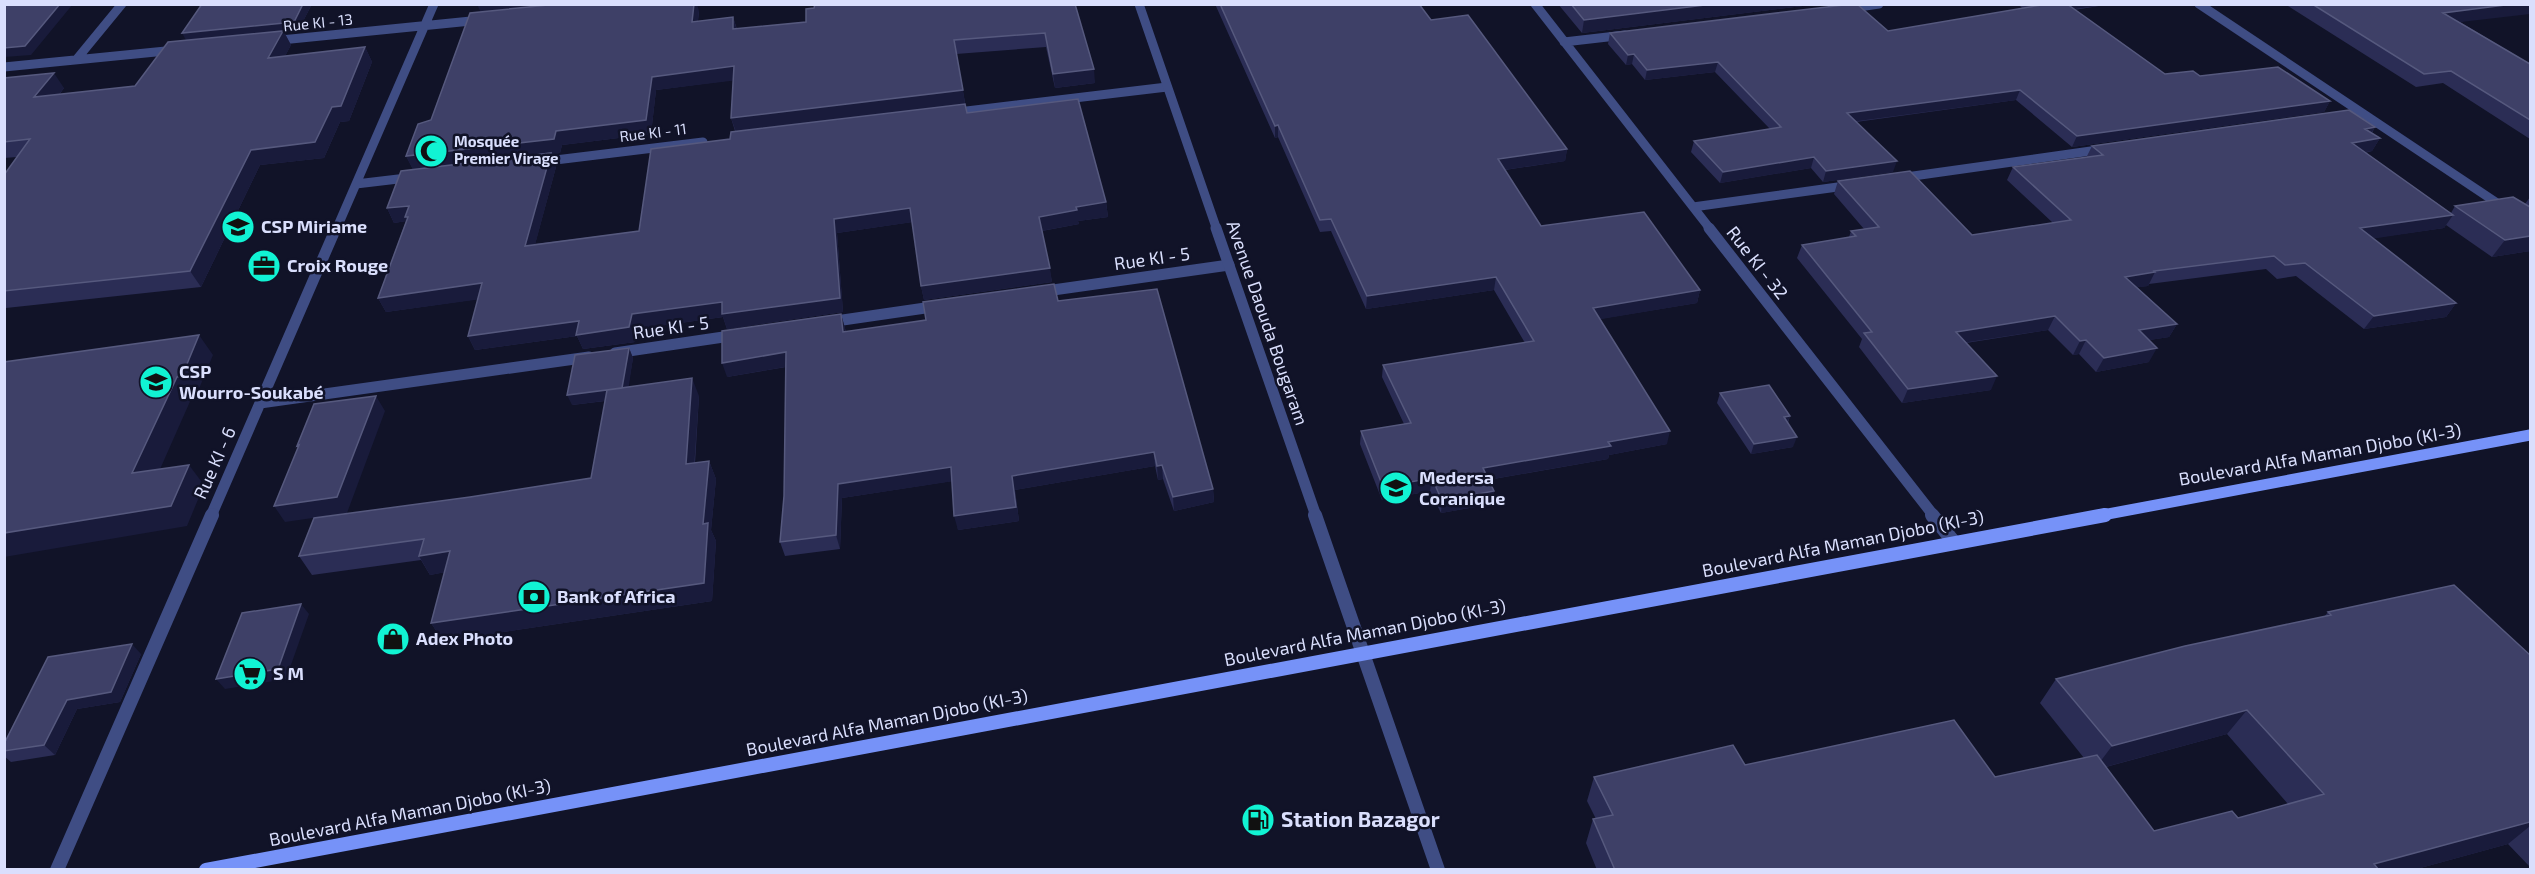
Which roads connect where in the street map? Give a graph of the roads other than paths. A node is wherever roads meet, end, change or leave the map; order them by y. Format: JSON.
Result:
{"nodes":[{"id":1,"x":122,"y":4,"type":"edge"},
{"id":2,"x":434,"y":4,"type":"edge"},
{"id":3,"x":1139,"y":4,"type":"edge"},
{"id":4,"x":1535,"y":4,"type":"edge"},
{"id":5,"x":1879,"y":4,"type":"edge"},
{"id":6,"x":2199,"y":4,"type":"edge"},
{"id":7,"x":1832,"y":10,"type":"edge"},
{"id":8,"x":495,"y":19,"type":"edge"},
{"id":9,"x":425,"y":26,"type":"junction"},
{"id":10,"x":1634,"y":34,"type":"edge"},
{"id":11,"x":262,"y":42,"type":"edge"},
{"id":12,"x":1564,"y":42,"type":"junction"},
{"id":13,"x":181,"y":50,"type":"edge"},
{"id":14,"x":76,"y":60,"type":"junction"},
{"id":15,"x":4,"y":67,"type":"edge"},
{"id":16,"x":1167,"y":87,"type":"junction"},
{"id":17,"x":2362,"y":113,"type":"junction"},
{"id":18,"x":944,"y":114,"type":"edge"},
{"id":19,"x":2326,"y":118,"type":"edge"},
{"id":20,"x":709,"y":142,"type":"edge"},
{"id":21,"x":2115,"y":148,"type":"edge"},
{"id":22,"x":532,"y":163,"type":"edge"},
{"id":23,"x":427,"y":176,"type":"edge"},
{"id":24,"x":1892,"y":179,"type":"edge"},
{"id":25,"x":356,"y":184,"type":"junction"},
{"id":26,"x":1857,"y":184,"type":"edge"},
{"id":27,"x":1693,"y":207,"type":"junction"},
{"id":28,"x":2530,"y":225,"type":"edge"},
{"id":29,"x":1229,"y":265,"type":"junction"},
{"id":30,"x":1028,"y":294,"type":"edge"},
{"id":31,"x":946,"y":306,"type":"edge"},
{"id":32,"x":816,"y":324,"type":"edge"},
{"id":33,"x":745,"y":334,"type":"edge"},
{"id":34,"x":260,"y":404,"type":"junction"},
{"id":35,"x":2530,"y":435,"type":"edge"},
{"id":36,"x":1953,"y":541,"type":"junction"},
{"id":37,"x":1363,"y":652,"type":"junction"},
{"id":38,"x":57,"y":870,"type":"edge"},
{"id":39,"x":206,"y":870,"type":"edge"},
{"id":40,"x":1438,"y":870,"type":"edge"}],
"edges":[{"from":1,"to":14,"type":"street"},
{"from":2,"to":9,"type":"street","name":"Rue KI - 6"},
{"from":3,"to":16,"type":"street","name":"Avenue Daouda Bougaram"},
{"from":4,"to":12,"type":"street","name":"Rue KI - 32"},
{"from":5,"to":7,"type":"street"},
{"from":6,"to":17,"type":"street"},
{"from":8,"to":9,"type":"street","name":"Rue KI - 13"},
{"from":9,"to":11,"type":"street","name":"Rue KI - 13"},
{"from":9,"to":25,"type":"street","name":"Rue KI - 6"},
{"from":10,"to":12,"type":"street"},
{"from":12,"to":27,"type":"street","name":"Rue KI - 32"},
{"from":13,"to":14,"type":"street"},
{"from":14,"to":15,"type":"street"},
{"from":16,"to":18,"type":"street"},
{"from":16,"to":29,"type":"street","name":"Avenue Daouda Bougaram"},
{"from":17,"to":19,"type":"street"},
{"from":17,"to":28,"type":"street"},
{"from":20,"to":22,"type":"street","name":"Rue KI - 11"},
{"from":21,"to":24,"type":"street"},
{"from":23,"to":25,"type":"street"},
{"from":25,"to":34,"type":"street","name":"Rue KI - 6"},
{"from":26,"to":27,"type":"street"},
{"from":27,"to":36,"type":"street","name":"Rue KI - 32"},
{"from":29,"to":30,"type":"street","name":"Rue KI - 5"},
{"from":29,"to":37,"type":"street","name":"Avenue Daouda Bougaram"},
{"from":31,"to":32,"type":"street"},
{"from":33,"to":34,"type":"street","name":"Rue KI - 5"},
{"from":34,"to":38,"type":"street","name":"Rue KI - 6"},
{"from":35,"to":36,"type":"main road","name":"Boulevard Alfa Maman Djobo (KI-3)"},
{"from":36,"to":37,"type":"main road","name":"Boulevard Alfa Maman Djobo (KI-3)"},
{"from":37,"to":39,"type":"main road","name":"Boulevard Alfa Maman Djobo (KI-3)"},
{"from":37,"to":40,"type":"street","name":"Avenue Daouda Bougaram"}]}
